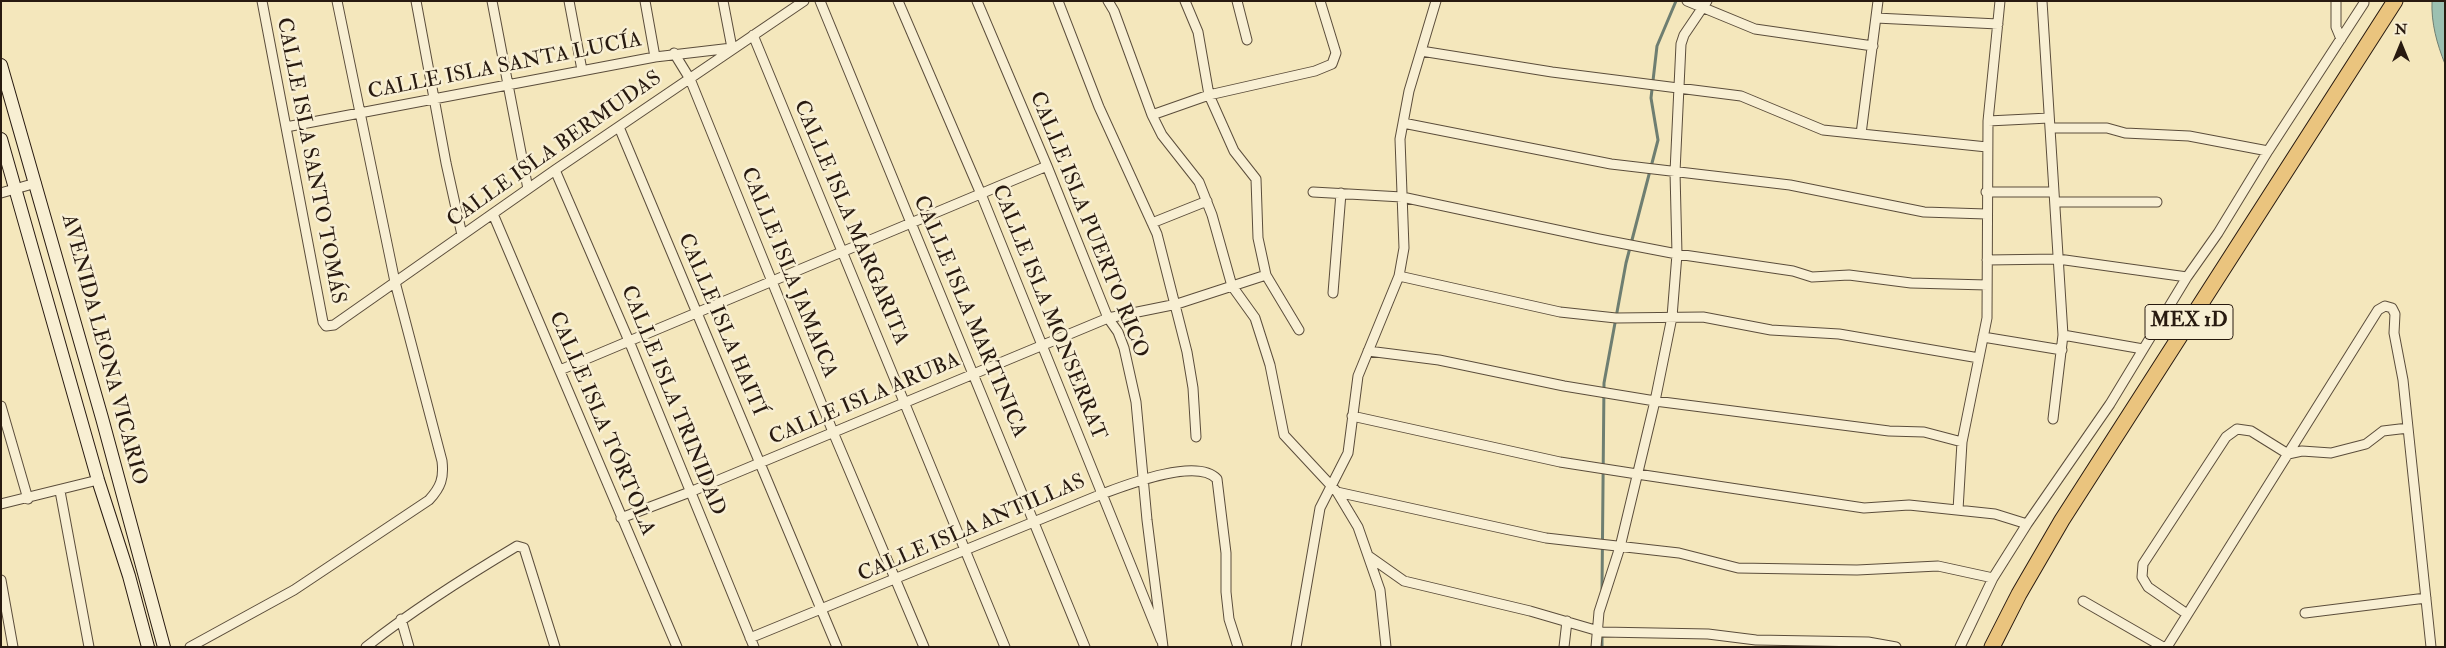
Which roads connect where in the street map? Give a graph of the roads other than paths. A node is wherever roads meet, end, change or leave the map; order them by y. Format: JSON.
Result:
{"nodes":[{"id":1,"x":262,"y":1,"type":"edge"},
{"id":2,"x":338,"y":1,"type":"edge"},
{"id":3,"x":416,"y":1,"type":"edge"},
{"id":4,"x":492,"y":1,"type":"edge"},
{"id":5,"x":569,"y":1,"type":"edge"},
{"id":6,"x":645,"y":1,"type":"edge"},
{"id":7,"x":723,"y":1,"type":"edge"},
{"id":8,"x":820,"y":1,"type":"edge"},
{"id":9,"x":898,"y":1,"type":"edge"},
{"id":10,"x":977,"y":1,"type":"edge"},
{"id":11,"x":1058,"y":1,"type":"edge"},
{"id":12,"x":1108,"y":1,"type":"edge"},
{"id":13,"x":1185,"y":1,"type":"edge"},
{"id":14,"x":1237,"y":1,"type":"edge"},
{"id":15,"x":1320,"y":1,"type":"edge"},
{"id":16,"x":1436,"y":1,"type":"edge"},
{"id":17,"x":1687,"y":1,"type":"edge"},
{"id":18,"x":1878,"y":1,"type":"edge"},
{"id":19,"x":2000,"y":1,"type":"edge"},
{"id":20,"x":2042,"y":1,"type":"edge"},
{"id":21,"x":2336,"y":1,"type":"edge"},
{"id":22,"x":2395,"y":1,"type":"edge"},
{"id":23,"x":802,"y":2,"type":"edge"},
{"id":24,"x":2364,"y":3,"type":"dead end"},
{"id":25,"x":1705,"y":4,"type":"edge"},
{"id":26,"x":1876,"y":18,"type":"junction"},
{"id":27,"x":1998,"y":24,"type":"junction"},
{"id":28,"x":753,"y":35,"type":"junction"},
{"id":29,"x":2341,"y":39,"type":"junction"},
{"id":30,"x":1247,"y":40,"type":"dead end"},
{"id":31,"x":1873,"y":46,"type":"junction"},
{"id":32,"x":732,"y":48,"type":"junction"},
{"id":33,"x":1421,"y":51,"type":"junction"},
{"id":34,"x":674,"y":53,"type":"junction"},
{"id":35,"x":655,"y":56,"type":"junction"},
{"id":36,"x":1,"y":65,"type":"edge"},
{"id":37,"x":582,"y":70,"type":"junction"},
{"id":38,"x":690,"y":79,"type":"junction"},
{"id":39,"x":506,"y":85,"type":"junction"},
{"id":40,"x":1678,"y":88,"type":"junction"},
{"id":41,"x":1209,"y":95,"type":"junction"},
{"id":42,"x":435,"y":98,"type":"junction"},
{"id":43,"x":360,"y":113,"type":"junction"},
{"id":44,"x":1152,"y":115,"type":"junction"},
{"id":45,"x":2049,"y":118,"type":"junction"},
{"id":46,"x":1988,"y":120,"type":"junction"},
{"id":47,"x":1403,"y":123,"type":"junction"},
{"id":48,"x":620,"y":126,"type":"junction"},
{"id":49,"x":286,"y":127,"type":"junction"},
{"id":50,"x":2050,"y":128,"type":"junction"},
{"id":51,"x":1861,"y":134,"type":"junction"},
{"id":52,"x":1,"y":139,"type":"edge"},
{"id":53,"x":1987,"y":147,"type":"junction"},
{"id":54,"x":2268,"y":151,"type":"junction"},
{"id":55,"x":1048,"y":166,"type":"junction"},
{"id":56,"x":555,"y":170,"type":"junction"},
{"id":57,"x":1674,"y":172,"type":"junction"},
{"id":58,"x":36,"y":183,"type":"junction"},
{"id":59,"x":16,"y":189,"type":"junction"},
{"id":60,"x":528,"y":189,"type":"junction"},
{"id":61,"x":1313,"y":192,"type":"dead end"},
{"id":62,"x":1986,"y":192,"type":"junction"},
{"id":63,"x":2054,"y":192,"type":"junction"},
{"id":64,"x":1,"y":193,"type":"edge"},
{"id":65,"x":1341,"y":193,"type":"junction"},
{"id":66,"x":981,"y":194,"type":"junction"},
{"id":67,"x":1402,"y":196,"type":"junction"},
{"id":68,"x":1208,"y":201,"type":"junction"},
{"id":69,"x":2055,"y":202,"type":"junction"},
{"id":70,"x":2157,"y":202,"type":"dead end"},
{"id":71,"x":493,"y":214,"type":"junction"},
{"id":72,"x":1986,"y":214,"type":"junction"},
{"id":73,"x":1152,"y":222,"type":"junction"},
{"id":74,"x":911,"y":223,"type":"junction"},
{"id":75,"x":462,"y":235,"type":"junction"},
{"id":76,"x":843,"y":252,"type":"junction"},
{"id":77,"x":1677,"y":254,"type":"junction"},
{"id":78,"x":2058,"y":259,"type":"junction"},
{"id":79,"x":1987,"y":260,"type":"junction"},
{"id":80,"x":1266,"y":275,"type":"junction"},
{"id":81,"x":1399,"y":276,"type":"junction"},
{"id":82,"x":2187,"y":277,"type":"junction"},
{"id":83,"x":773,"y":281,"type":"junction"},
{"id":84,"x":395,"y":282,"type":"junction"},
{"id":85,"x":1987,"y":285,"type":"junction"},
{"id":86,"x":1232,"y":286,"type":"junction"},
{"id":87,"x":1333,"y":294,"type":"dead end"},
{"id":88,"x":1177,"y":304,"type":"junction"},
{"id":89,"x":697,"y":312,"type":"junction"},
{"id":90,"x":1672,"y":317,"type":"junction"},
{"id":91,"x":1108,"y":318,"type":"junction"},
{"id":92,"x":326,"y":326,"type":"joint"},
{"id":93,"x":1299,"y":330,"type":"dead end"},
{"id":94,"x":2063,"y":334,"type":"junction"},
{"id":95,"x":1983,"y":337,"type":"junction"},
{"id":96,"x":629,"y":341,"type":"junction"},
{"id":97,"x":1042,"y":345,"type":"junction"},
{"id":98,"x":2143,"y":348,"type":"junction"},
{"id":99,"x":2062,"y":350,"type":"junction"},
{"id":100,"x":1368,"y":351,"type":"junction"},
{"id":101,"x":1979,"y":358,"type":"junction"},
{"id":102,"x":560,"y":370,"type":"junction"},
{"id":103,"x":974,"y":374,"type":"junction"},
{"id":104,"x":1655,"y":401,"type":"junction"},
{"id":105,"x":905,"y":402,"type":"junction"},
{"id":106,"x":1,"y":406,"type":"edge"},
{"id":107,"x":1352,"y":416,"type":"junction"},
{"id":108,"x":2053,"y":419,"type":"dead end"},
{"id":109,"x":2408,"y":428,"type":"junction"},
{"id":110,"x":833,"y":432,"type":"junction"},
{"id":111,"x":1196,"y":437,"type":"dead end"},
{"id":112,"x":1962,"y":442,"type":"junction"},
{"id":113,"x":2288,"y":454,"type":"junction"},
{"id":114,"x":760,"y":463,"type":"junction"},
{"id":115,"x":1637,"y":474,"type":"junction"},
{"id":116,"x":1144,"y":478,"type":"junction"},
{"id":117,"x":98,"y":480,"type":"junction"},
{"id":118,"x":1334,"y":490,"type":"junction"},
{"id":119,"x":60,"y":491,"type":"junction"},
{"id":120,"x":690,"y":492,"type":"junction"},
{"id":121,"x":1102,"y":494,"type":"junction"},
{"id":122,"x":28,"y":499,"type":"junction"},
{"id":123,"x":1,"y":504,"type":"edge"},
{"id":124,"x":1958,"y":510,"type":"junction"},
{"id":125,"x":621,"y":518,"type":"junction"},
{"id":126,"x":1034,"y":520,"type":"junction"},
{"id":127,"x":2027,"y":524,"type":"junction"},
{"id":128,"x":1620,"y":547,"type":"junction"},
{"id":129,"x":964,"y":549,"type":"junction"},
{"id":130,"x":1370,"y":557,"type":"junction"},
{"id":131,"x":1993,"y":578,"type":"junction"},
{"id":132,"x":1,"y":580,"type":"edge"},
{"id":133,"x":896,"y":580,"type":"junction"},
{"id":134,"x":2426,"y":598,"type":"junction"},
{"id":135,"x":2083,"y":601,"type":"dead end"},
{"id":136,"x":822,"y":610,"type":"junction"},
{"id":137,"x":2305,"y":613,"type":"dead end"},
{"id":138,"x":2187,"y":614,"type":"junction"},
{"id":139,"x":401,"y":619,"type":"junction"},
{"id":140,"x":1567,"y":621,"type":"junction"},
{"id":141,"x":1596,"y":629,"type":"junction"},
{"id":142,"x":752,"y":642,"type":"edge"},
{"id":143,"x":1162,"y":644,"type":"edge"},
{"id":144,"x":13,"y":647,"type":"edge"},
{"id":145,"x":89,"y":647,"type":"edge"},
{"id":146,"x":148,"y":647,"type":"edge"},
{"id":147,"x":164,"y":647,"type":"edge"},
{"id":148,"x":190,"y":647,"type":"edge"},
{"id":149,"x":366,"y":647,"type":"edge"},
{"id":150,"x":409,"y":647,"type":"edge"},
{"id":151,"x":555,"y":647,"type":"edge"},
{"id":152,"x":677,"y":647,"type":"edge"},
{"id":153,"x":837,"y":647,"type":"edge"},
{"id":154,"x":924,"y":647,"type":"edge"},
{"id":155,"x":1004,"y":647,"type":"edge"},
{"id":156,"x":1086,"y":647,"type":"edge"},
{"id":157,"x":1238,"y":647,"type":"edge"},
{"id":158,"x":1296,"y":647,"type":"edge"},
{"id":159,"x":1386,"y":647,"type":"edge"},
{"id":160,"x":1564,"y":647,"type":"edge"},
{"id":161,"x":1596,"y":647,"type":"edge"},
{"id":162,"x":1896,"y":647,"type":"edge"},
{"id":163,"x":1960,"y":647,"type":"edge"},
{"id":164,"x":1992,"y":647,"type":"edge"},
{"id":165,"x":2165,"y":647,"type":"edge"},
{"id":166,"x":2431,"y":647,"type":"edge"}],
"edges":[{"from":1,"to":49,"type":"street","name":"CALLE ISLA SANTO TOMÁS"},
{"from":2,"to":43,"type":"street"},
{"from":3,"to":42,"type":"street"},
{"from":4,"to":39,"type":"street"},
{"from":5,"to":37,"type":"street"},
{"from":6,"to":35,"type":"street"},
{"from":7,"to":32,"type":"street"},
{"from":8,"to":74,"type":"street","name":"CALLE ISLA MARTINICA"},
{"from":9,"to":66,"type":"street","name":"CALLE ISLA MONSERRAT"},
{"from":10,"to":55,"type":"street","name":"CALLE ISLA PUERTO RICO"},
{"from":11,"to":73,"type":"street"},
{"from":12,"to":44,"type":"street"},
{"from":13,"to":41,"type":"street"},
{"from":14,"to":30,"type":"street"},
{"from":15,"to":41,"type":"street"},
{"from":16,"to":33,"type":"street"},
{"from":17,"to":25,"type":"street"},
{"from":18,"to":26,"type":"street"},
{"from":19,"to":27,"type":"street"},
{"from":20,"to":45,"type":"street"},
{"from":21,"to":29,"type":"street"},
{"from":22,"to":164,"type":"highway","number":"MEX 1D"},
{"from":23,"to":28,"type":"street","name":"CALLE ISLA BERMUDAS"},
{"from":24,"to":29,"type":"street"},
{"from":25,"to":31,"type":"street"},
{"from":25,"to":40,"type":"street"},
{"from":26,"to":27,"type":"street"},
{"from":26,"to":31,"type":"street"},
{"from":27,"to":46,"type":"street"},
{"from":28,"to":32,"type":"street","name":"CALLE ISLA BERMUDAS"},
{"from":28,"to":76,"type":"street","name":"CALLE ISLA MARGARITA"},
{"from":29,"to":54,"type":"street"},
{"from":31,"to":51,"type":"street"},
{"from":32,"to":34,"type":"street","name":"CALLE ISLA SANTA LUCÍA"},
{"from":32,"to":38,"type":"street","name":"CALLE ISLA BERMUDAS"},
{"from":33,"to":40,"type":"street"},
{"from":33,"to":47,"type":"street"},
{"from":34,"to":35,"type":"street","name":"CALLE ISLA SANTA LUCÍA"},
{"from":34,"to":38,"type":"street","name":"CALLE ISLA JAMAICA"},
{"from":35,"to":37,"type":"street","name":"CALLE ISLA SANTA LUCÍA"},
{"from":36,"to":58,"type":"street","name":"AVENIDA LEONA VICARIO"},
{"from":37,"to":39,"type":"street","name":"CALLE ISLA SANTA LUCÍA"},
{"from":38,"to":48,"type":"street","name":"CALLE ISLA BERMUDAS"},
{"from":38,"to":83,"type":"street","name":"CALLE ISLA JAMAICA"},
{"from":39,"to":42,"type":"street","name":"CALLE ISLA SANTA LUCÍA"},
{"from":39,"to":60,"type":"street"},
{"from":40,"to":51,"type":"street"},
{"from":40,"to":57,"type":"street"},
{"from":41,"to":44,"type":"street"},
{"from":41,"to":80,"type":"street"},
{"from":42,"to":43,"type":"street","name":"CALLE ISLA SANTA LUCÍA"},
{"from":42,"to":75,"type":"street"},
{"from":43,"to":49,"type":"street","name":"CALLE ISLA SANTA LUCÍA"},
{"from":43,"to":84,"type":"street"},
{"from":44,"to":68,"type":"street"},
{"from":45,"to":46,"type":"street"},
{"from":45,"to":50,"type":"street"},
{"from":46,"to":53,"type":"street"},
{"from":47,"to":57,"type":"street"},
{"from":47,"to":67,"type":"street"},
{"from":48,"to":56,"type":"street","name":"CALLE ISLA BERMUDAS"},
{"from":48,"to":89,"type":"street","name":"CALLE ISLA HAITÍ"},
{"from":49,"to":92,"type":"street","name":"CALLE ISLA SANTO TOMÁS"},
{"from":50,"to":54,"type":"street"},
{"from":50,"to":63,"type":"street"},
{"from":51,"to":53,"type":"street"},
{"from":52,"to":59,"type":"street","name":"AVENIDA LEONA VICARIO"},
{"from":53,"to":62,"type":"street"},
{"from":54,"to":82,"type":"street"},
{"from":55,"to":66,"type":"street"},
{"from":55,"to":91,"type":"street","name":"CALLE ISLA PUERTO RICO"},
{"from":56,"to":60,"type":"street","name":"CALLE ISLA BERMUDAS"},
{"from":56,"to":96,"type":"street","name":"CALLE ISLA TRINIDAD"},
{"from":57,"to":72,"type":"street"},
{"from":57,"to":77,"type":"street"},
{"from":58,"to":59,"type":"street"},
{"from":58,"to":147,"type":"street","name":"AVENIDA LEONA VICARIO"},
{"from":59,"to":64,"type":"street"},
{"from":59,"to":117,"type":"street","name":"AVENIDA LEONA VICARIO"},
{"from":60,"to":71,"type":"street","name":"CALLE ISLA BERMUDAS"},
{"from":61,"to":65,"type":"street"},
{"from":62,"to":63,"type":"street"},
{"from":62,"to":72,"type":"street"},
{"from":63,"to":69,"type":"street"},
{"from":65,"to":67,"type":"street"},
{"from":65,"to":87,"type":"street"},
{"from":66,"to":74,"type":"street"},
{"from":66,"to":97,"type":"street","name":"CALLE ISLA MONSERRAT"},
{"from":67,"to":77,"type":"street"},
{"from":67,"to":81,"type":"street"},
{"from":68,"to":73,"type":"street"},
{"from":68,"to":86,"type":"street"},
{"from":69,"to":70,"type":"street"},
{"from":69,"to":78,"type":"street"},
{"from":71,"to":75,"type":"street","name":"CALLE ISLA BERMUDAS"},
{"from":71,"to":102,"type":"street","name":"CALLE ISLA TÓRTOLA"},
{"from":72,"to":79,"type":"street"},
{"from":73,"to":88,"type":"street"},
{"from":74,"to":76,"type":"street"},
{"from":74,"to":103,"type":"street","name":"CALLE ISLA MARTINICA"},
{"from":75,"to":84,"type":"street","name":"CALLE ISLA BERMUDAS"},
{"from":76,"to":83,"type":"street"},
{"from":76,"to":105,"type":"street","name":"CALLE ISLA MARGARITA"},
{"from":77,"to":85,"type":"street"},
{"from":77,"to":90,"type":"street"},
{"from":78,"to":79,"type":"street"},
{"from":78,"to":82,"type":"street"},
{"from":78,"to":94,"type":"street"},
{"from":79,"to":85,"type":"street"},
{"from":80,"to":86,"type":"street","name":"CALLE ISLA ARUBA"},
{"from":80,"to":93,"type":"street"},
{"from":81,"to":90,"type":"street"},
{"from":81,"to":100,"type":"street"},
{"from":82,"to":98,"type":"street"},
{"from":83,"to":89,"type":"street"},
{"from":83,"to":110,"type":"street","name":"CALLE ISLA JAMAICA"},
{"from":84,"to":92,"type":"street","name":"CALLE ISLA BERMUDAS"},
{"from":84,"to":148,"type":"street"},
{"from":85,"to":95,"type":"street"},
{"from":86,"to":88,"type":"street","name":"CALLE ISLA ARUBA"},
{"from":86,"to":118,"type":"street"},
{"from":88,"to":91,"type":"street","name":"CALLE ISLA ARUBA"},
{"from":88,"to":111,"type":"street"},
{"from":89,"to":96,"type":"street"},
{"from":89,"to":114,"type":"street","name":"CALLE ISLA HAITÍ"},
{"from":90,"to":101,"type":"street"},
{"from":90,"to":104,"type":"street"},
{"from":91,"to":97,"type":"street","name":"CALLE ISLA ARUBA"},
{"from":91,"to":116,"type":"street","name":"CALLE ISLA PUERTO RICO"},
{"from":94,"to":98,"type":"street"},
{"from":94,"to":99,"type":"street"},
{"from":95,"to":99,"type":"street"},
{"from":95,"to":101,"type":"street"},
{"from":96,"to":102,"type":"street"},
{"from":96,"to":120,"type":"street","name":"CALLE ISLA TRINIDAD"},
{"from":97,"to":103,"type":"street","name":"CALLE ISLA ARUBA"},
{"from":97,"to":121,"type":"street","name":"CALLE ISLA MONSERRAT"},
{"from":98,"to":127,"type":"street"},
{"from":99,"to":108,"type":"street"},
{"from":100,"to":104,"type":"street"},
{"from":100,"to":107,"type":"street"},
{"from":101,"to":112,"type":"street"},
{"from":102,"to":125,"type":"street","name":"CALLE ISLA TÓRTOLA"},
{"from":103,"to":105,"type":"street","name":"CALLE ISLA ARUBA"},
{"from":103,"to":126,"type":"street","name":"CALLE ISLA MARTINICA"},
{"from":104,"to":112,"type":"street"},
{"from":104,"to":115,"type":"street"},
{"from":105,"to":110,"type":"street","name":"CALLE ISLA ARUBA"},
{"from":105,"to":129,"type":"street","name":"CALLE ISLA MARGARITA"},
{"from":106,"to":122,"type":"street"},
{"from":107,"to":115,"type":"street"},
{"from":107,"to":118,"type":"street"},
{"from":109,"to":113,"type":"street"},
{"from":109,"to":113,"type":"street"},
{"from":109,"to":134,"type":"street"},
{"from":110,"to":114,"type":"street","name":"CALLE ISLA ARUBA"},
{"from":110,"to":133,"type":"street","name":"CALLE ISLA JAMAICA"},
{"from":112,"to":124,"type":"street"},
{"from":113,"to":138,"type":"street"},
{"from":113,"to":138,"type":"street"},
{"from":114,"to":120,"type":"street","name":"CALLE ISLA ARUBA"},
{"from":114,"to":136,"type":"street","name":"CALLE ISLA HAITÍ"},
{"from":115,"to":124,"type":"street"},
{"from":115,"to":128,"type":"street"},
{"from":116,"to":121,"type":"street","name":"CALLE ISLA ANTILLAS"},
{"from":116,"to":143,"type":"street","name":"CALLE ISLA PUERTO RICO"},
{"from":116,"to":157,"type":"street","name":"CALLE ISLA ANTILLAS"},
{"from":117,"to":119,"type":"street"},
{"from":117,"to":146,"type":"street","name":"AVENIDA LEONA VICARIO"},
{"from":118,"to":128,"type":"street"},
{"from":118,"to":130,"type":"street"},
{"from":118,"to":158,"type":"street"},
{"from":119,"to":122,"type":"street"},
{"from":119,"to":145,"type":"street"},
{"from":120,"to":125,"type":"street","name":"CALLE ISLA ARUBA"},
{"from":120,"to":142,"type":"street","name":"CALLE ISLA TRINIDAD"},
{"from":121,"to":126,"type":"street","name":"CALLE ISLA ANTILLAS"},
{"from":121,"to":143,"type":"street","name":"CALLE ISLA MONSERRAT"},
{"from":122,"to":123,"type":"street"},
{"from":124,"to":127,"type":"street"},
{"from":125,"to":152,"type":"street","name":"CALLE ISLA TÓRTOLA"},
{"from":126,"to":129,"type":"street","name":"CALLE ISLA ANTILLAS"},
{"from":126,"to":156,"type":"street","name":"CALLE ISLA MARTINICA"},
{"from":127,"to":131,"type":"street"},
{"from":128,"to":131,"type":"street"},
{"from":128,"to":141,"type":"street"},
{"from":129,"to":133,"type":"street","name":"CALLE ISLA ANTILLAS"},
{"from":129,"to":155,"type":"street","name":"CALLE ISLA MARGARITA"},
{"from":130,"to":140,"type":"street"},
{"from":130,"to":159,"type":"street"},
{"from":131,"to":163,"type":"street"},
{"from":132,"to":144,"type":"street"},
{"from":133,"to":136,"type":"street","name":"CALLE ISLA ANTILLAS"},
{"from":133,"to":154,"type":"street","name":"CALLE ISLA JAMAICA"},
{"from":134,"to":137,"type":"street"},
{"from":134,"to":166,"type":"street"},
{"from":135,"to":165,"type":"street"},
{"from":136,"to":142,"type":"street","name":"CALLE ISLA ANTILLAS"},
{"from":136,"to":153,"type":"street","name":"CALLE ISLA HAITÍ"},
{"from":138,"to":165,"type":"street"},
{"from":139,"to":149,"type":"street"},
{"from":139,"to":150,"type":"street"},
{"from":139,"to":151,"type":"street"},
{"from":140,"to":141,"type":"street"},
{"from":140,"to":160,"type":"street"},
{"from":141,"to":161,"type":"street"},
{"from":141,"to":162,"type":"street"}]}
